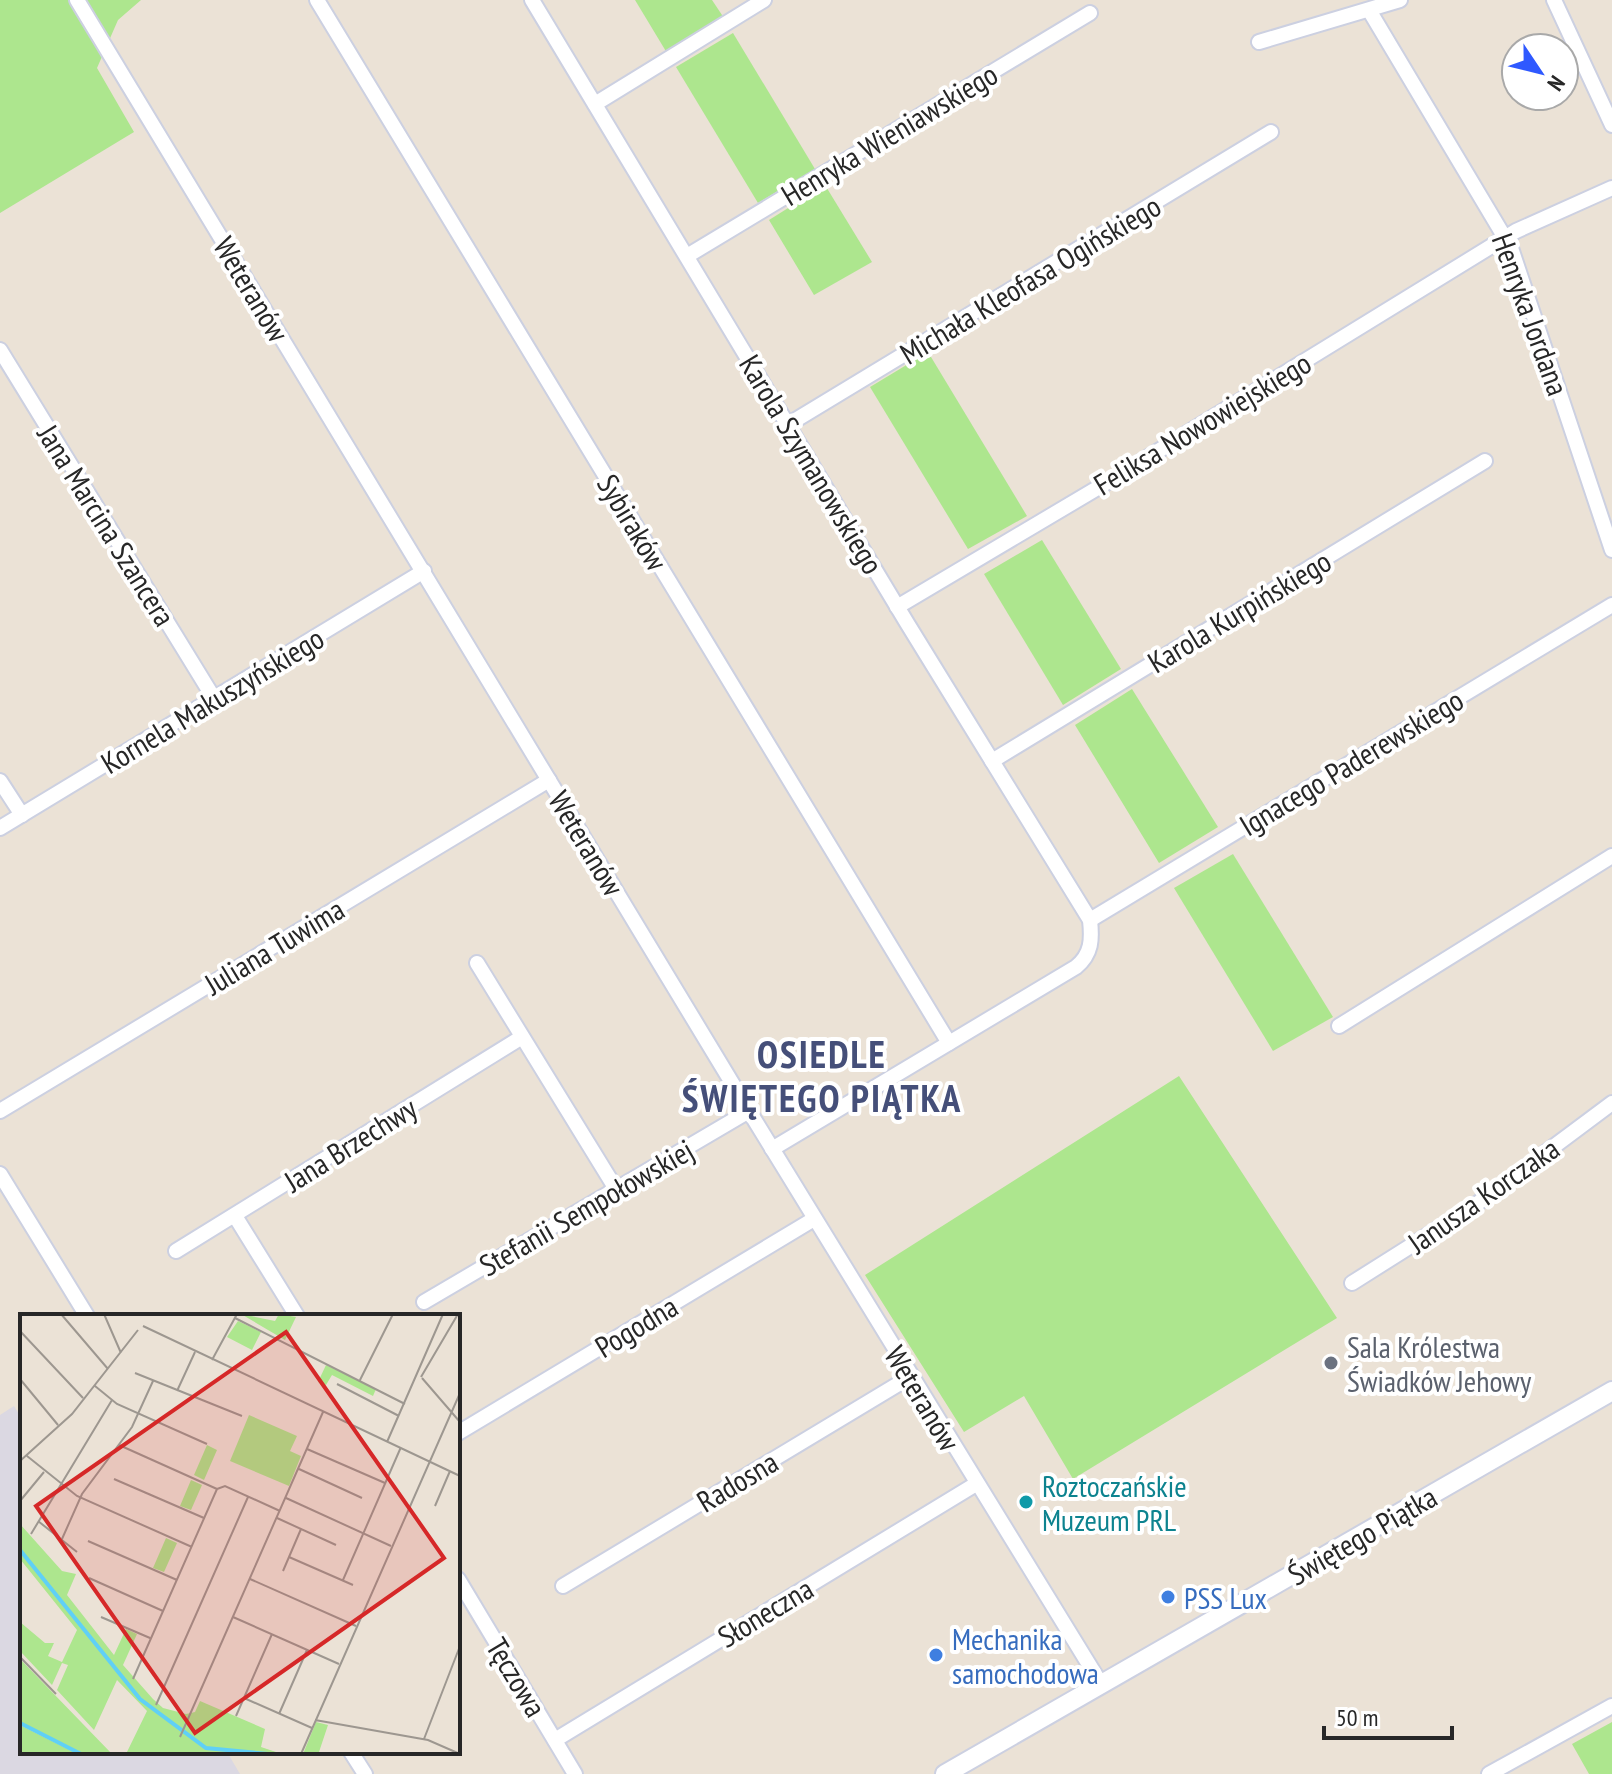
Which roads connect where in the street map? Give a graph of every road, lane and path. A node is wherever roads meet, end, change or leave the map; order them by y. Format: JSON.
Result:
{"nodes":[{"id":1,"x":77,"y":0,"type":"edge"},
{"id":2,"x":317,"y":0,"type":"edge"},
{"id":3,"x":764,"y":0,"type":"edge"},
{"id":4,"x":1400,"y":0,"type":"edge"},
{"id":5,"x":1554,"y":0,"type":"edge"},
{"id":6,"x":534,"y":4,"type":"edge"},
{"id":7,"x":1369,"y":10,"type":"junction"},
{"id":8,"x":1090,"y":13,"type":"dead end"},
{"id":9,"x":1259,"y":42,"type":"dead end"},
{"id":10,"x":595,"y":104,"type":"junction"},
{"id":11,"x":1612,"y":125,"type":"edge"},
{"id":12,"x":1271,"y":132,"type":"dead end"},
{"id":13,"x":1612,"y":188,"type":"edge"},
{"id":14,"x":1506,"y":237,"type":"junction"},
{"id":15,"x":687,"y":256,"type":"junction"},
{"id":16,"x":0,"y":350,"type":"edge"},
{"id":17,"x":789,"y":424,"type":"junction"},
{"id":18,"x":1485,"y":461,"type":"dead end"},
{"id":19,"x":1612,"y":550,"type":"edge"},
{"id":20,"x":424,"y":571,"type":"junction"},
{"id":21,"x":1612,"y":605,"type":"edge"},
{"id":22,"x":897,"y":607,"type":"junction"},
{"id":23,"x":215,"y":700,"type":"junction"},
{"id":24,"x":992,"y":761,"type":"junction"},
{"id":25,"x":549,"y":780,"type":"junction"},
{"id":26,"x":0,"y":781,"type":"edge"},
{"id":27,"x":22,"y":815,"type":"junction"},
{"id":28,"x":0,"y":828,"type":"edge"},
{"id":29,"x":1612,"y":856,"type":"edge"},
{"id":30,"x":1090,"y":920,"type":"junction"},
{"id":31,"x":477,"y":963,"type":"dead end"},
{"id":32,"x":1339,"y":1026,"type":"dead end"},
{"id":33,"x":522,"y":1037,"type":"junction"},
{"id":34,"x":949,"y":1043,"type":"junction"},
{"id":35,"x":1612,"y":1103,"type":"edge"},
{"id":36,"x":0,"y":1111,"type":"edge"},
{"id":37,"x":749,"y":1111,"type":"junction"},
{"id":38,"x":772,"y":1149,"type":"junction"},
{"id":39,"x":0,"y":1174,"type":"edge"},
{"id":40,"x":616,"y":1189,"type":"junction"},
{"id":41,"x":235,"y":1216,"type":"junction"},
{"id":42,"x":814,"y":1219,"type":"junction"},
{"id":43,"x":176,"y":1251,"type":"dead end"},
{"id":44,"x":1352,"y":1283,"type":"dead end"},
{"id":45,"x":424,"y":1302,"type":"dead end"},
{"id":46,"x":86,"y":1314,"type":"edge"},
{"id":47,"x":296,"y":1314,"type":"edge"},
{"id":48,"x":910,"y":1377,"type":"junction"},
{"id":49,"x":1612,"y":1391,"type":"edge"},
{"id":50,"x":460,"y":1432,"type":"edge"},
{"id":51,"x":976,"y":1484,"type":"junction"},
{"id":52,"x":460,"y":1582,"type":"edge"},
{"id":53,"x":563,"y":1586,"type":"dead end"},
{"id":54,"x":1101,"y":1684,"type":"junction"},
{"id":55,"x":1612,"y":1706,"type":"edge"},
{"id":56,"x":555,"y":1740,"type":"junction"},
{"id":57,"x":352,"y":1754,"type":"edge"},
{"id":58,"x":365,"y":1774,"type":"edge"},
{"id":59,"x":575,"y":1774,"type":"edge"},
{"id":60,"x":945,"y":1774,"type":"edge"},
{"id":61,"x":1489,"y":1774,"type":"edge"}],
"edges":[{"from":1,"to":20,"type":"street","name":"Weteranów"},
{"from":2,"to":34,"type":"street","name":"Sybiraków"},
{"from":3,"to":10,"type":"street"},
{"from":4,"to":7,"type":"street"},
{"from":5,"to":11,"type":"street"},
{"from":6,"to":10,"type":"street","name":"Karola Szymanowskiego"},
{"from":7,"to":9,"type":"street"},
{"from":7,"to":14,"type":"street","name":"Henryka Jordana"},
{"from":8,"to":15,"type":"street","name":"Henryka Wieniawskiego"},
{"from":10,"to":15,"type":"street","name":"Karola Szymanowskiego"},
{"from":12,"to":17,"type":"street","name":"Michała Kleofasa Ogińskiego"},
{"from":13,"to":14,"type":"street","name":"Feliksa Nowowiejskiego"},
{"from":14,"to":19,"type":"street","name":"Henryka Jordana"},
{"from":14,"to":22,"type":"street","name":"Feliksa Nowowiejskiego"},
{"from":15,"to":17,"type":"street","name":"Karola Szymanowskiego"},
{"from":16,"to":23,"type":"street","name":"Jana Marcina Szancera"},
{"from":17,"to":22,"type":"street","name":"Karola Szymanowskiego"},
{"from":18,"to":24,"type":"street","name":"Karola Kurpińskiego"},
{"from":20,"to":23,"type":"street","name":"Kornela Makuszyńskiego"},
{"from":20,"to":25,"type":"street","name":"Weteranów"},
{"from":21,"to":30,"type":"street","name":"Ignacego Paderewskiego"},
{"from":22,"to":24,"type":"street","name":"Karola Szymanowskiego"},
{"from":23,"to":27,"type":"street","name":"Kornela Makuszyńskiego"},
{"from":24,"to":30,"type":"street","name":"Karola Szymanowskiego"},
{"from":25,"to":36,"type":"street","name":"Juliana Tuwima"},
{"from":25,"to":37,"type":"street","name":"Weteranów"},
{"from":26,"to":27,"type":"street"},
{"from":27,"to":28,"type":"street","name":"Kornela Makuszyńskiego"},
{"from":29,"to":32,"type":"street"},
{"from":30,"to":34,"type":"street"},
{"from":31,"to":33,"type":"street"},
{"from":33,"to":40,"type":"street"},
{"from":33,"to":41,"type":"street","name":"Jana Brzechwy"},
{"from":34,"to":38,"type":"street"},
{"from":35,"to":44,"type":"street","name":"Janusza Korczaka"},
{"from":37,"to":38,"type":"street","name":"Weteranów"},
{"from":37,"to":40,"type":"street","name":"Stefanii Sempołowskiej"},
{"from":38,"to":42,"type":"street","name":"Weteranów"},
{"from":39,"to":46,"type":"street"},
{"from":40,"to":45,"type":"street","name":"Stefanii Sempołowskiej"},
{"from":41,"to":43,"type":"street","name":"Jana Brzechwy"},
{"from":41,"to":47,"type":"street"},
{"from":42,"to":48,"type":"street","name":"Weteranów"},
{"from":42,"to":50,"type":"street","name":"Pogodna"},
{"from":48,"to":51,"type":"street","name":"Weteranów"},
{"from":48,"to":53,"type":"street","name":"Radosna"},
{"from":49,"to":54,"type":"street","name":"Świętego Piątka"},
{"from":51,"to":54,"type":"street","name":"Weteranów"},
{"from":51,"to":56,"type":"street","name":"Słoneczna"},
{"from":52,"to":56,"type":"street","name":"Tęczowa"},
{"from":54,"to":60,"type":"street","name":"Świętego Piątka"},
{"from":55,"to":61,"type":"street"},
{"from":56,"to":59,"type":"street","name":"Tęczowa"},
{"from":57,"to":58,"type":"street"}]}
